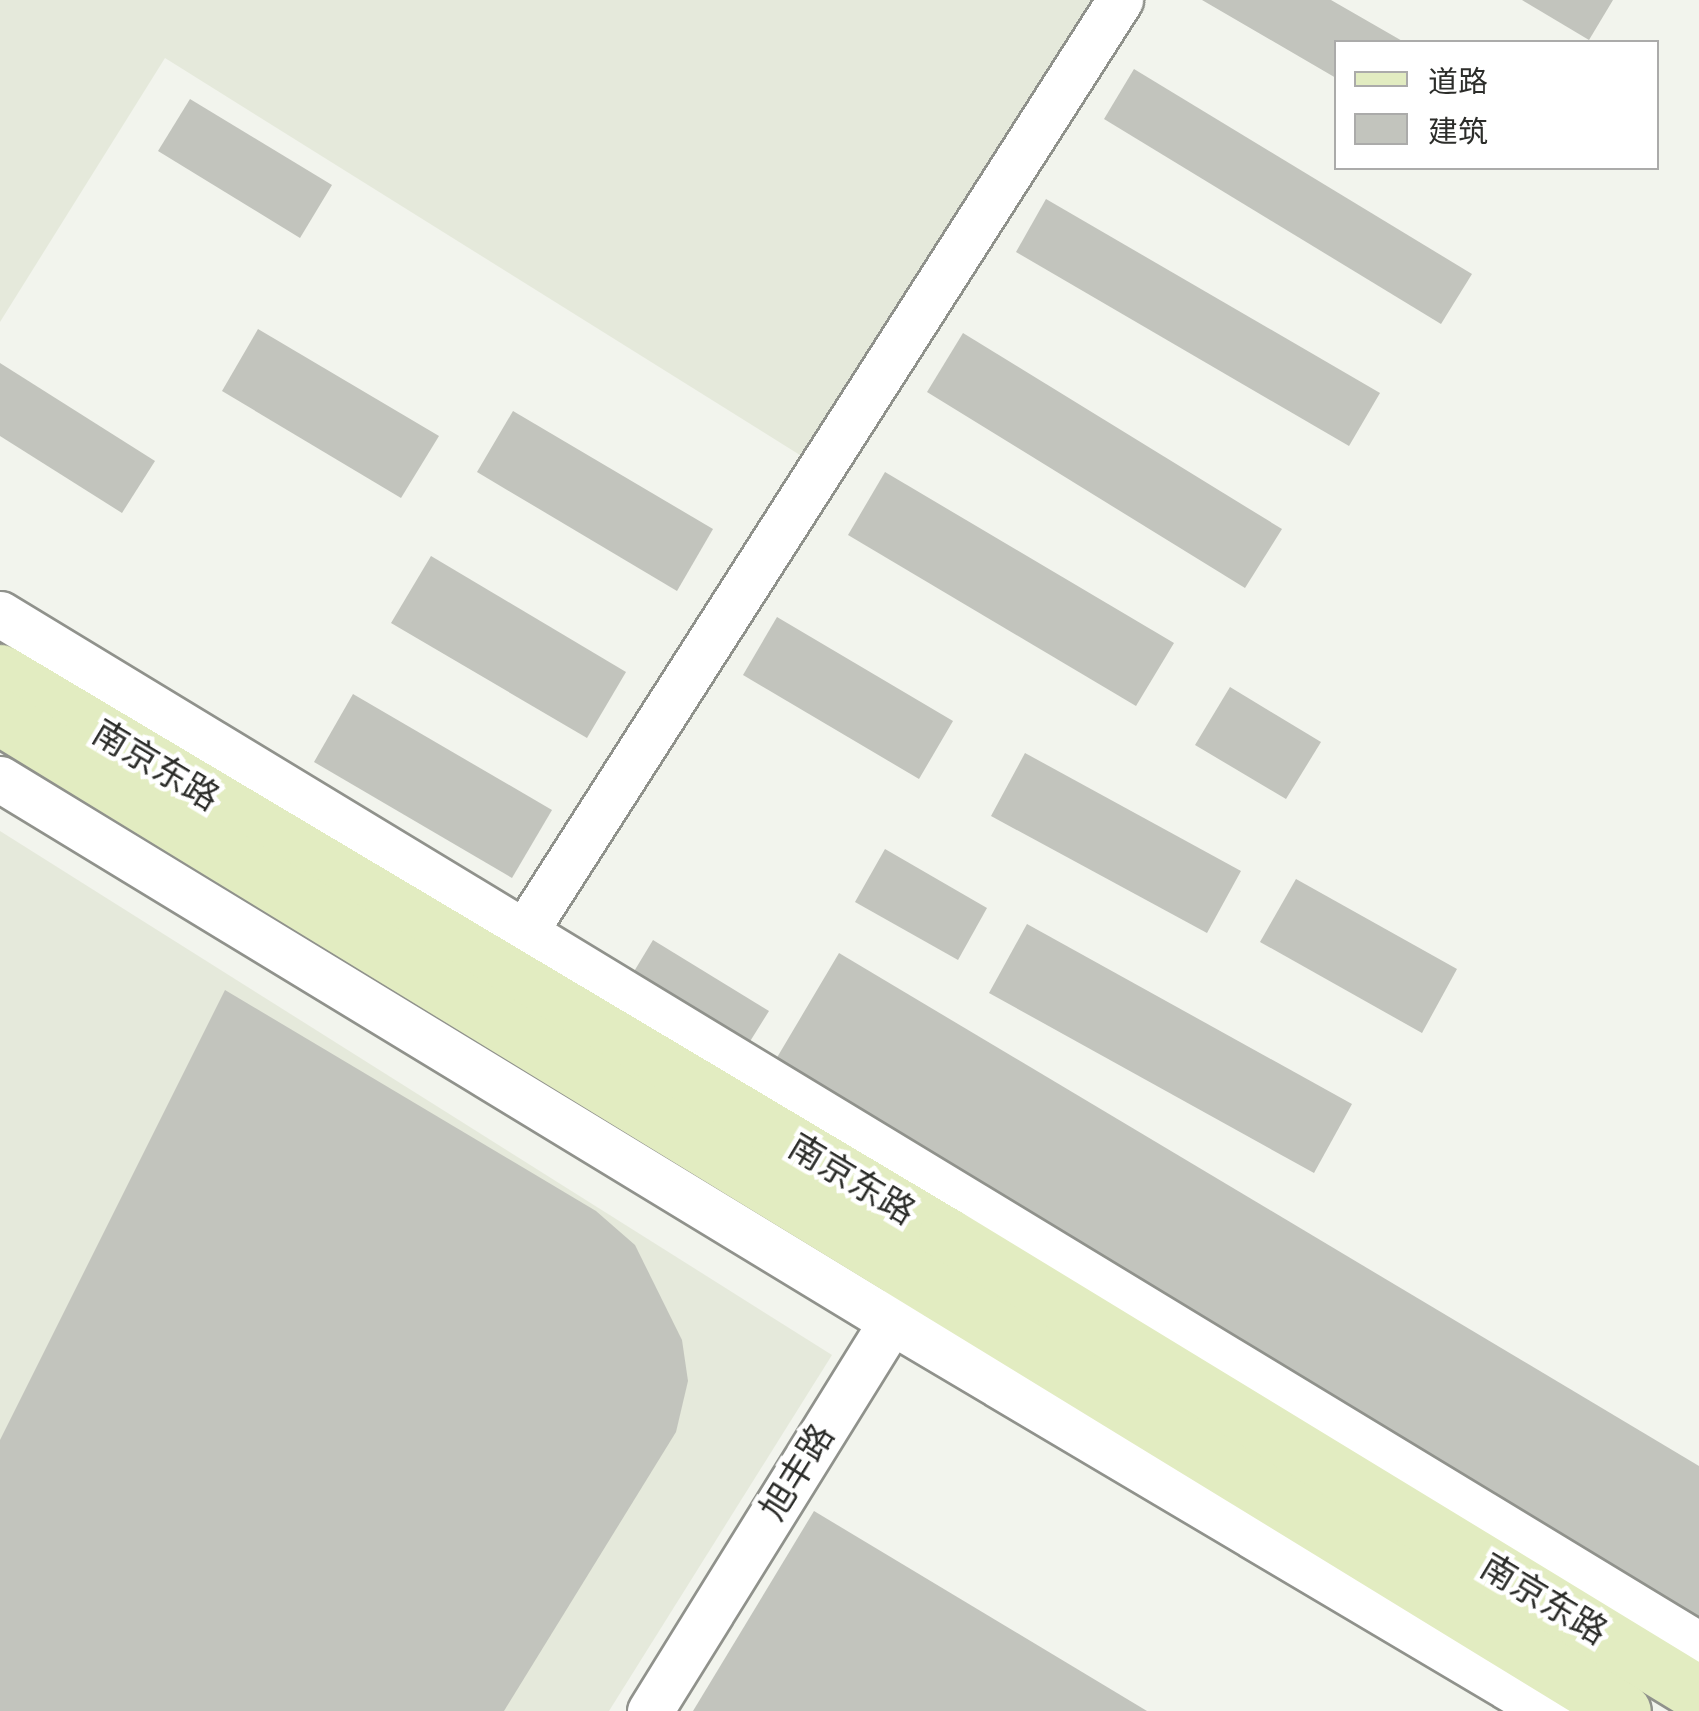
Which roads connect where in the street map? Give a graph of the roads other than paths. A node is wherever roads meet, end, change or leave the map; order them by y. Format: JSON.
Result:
{"nodes":[{"id":1,"x":1120,"y":0,"type":"edge"},
{"id":2,"x":0,"y":614,"type":"edge"},
{"id":3,"x":0,"y":672,"type":"edge"},
{"id":4,"x":0,"y":717,"type":"edge"},
{"id":5,"x":0,"y":779,"type":"edge"},
{"id":6,"x":512,"y":951,"type":"junction"},
{"id":7,"x":918,"y":1278,"type":"junction"},
{"id":8,"x":1699,"y":1646,"type":"edge"},
{"id":9,"x":1699,"y":1694,"type":"edge"},
{"id":10,"x":650,"y":1711,"type":"edge"},
{"id":11,"x":1548,"y":1711,"type":"edge"},
{"id":12,"x":1624,"y":1711,"type":"edge"}],
"edges":[{"from":1,"to":6,"type":"street"},
{"from":2,"to":6,"type":"street"},
{"from":3,"to":6,"type":"main road","name":"南京东路"},
{"from":4,"to":7,"type":"main road","name":"南京东路"},
{"from":5,"to":7,"type":"street"},
{"from":6,"to":7,"type":"main road","name":"南京东路"},
{"from":6,"to":8,"type":"street"},
{"from":7,"to":9,"type":"main road","name":"南京东路"},
{"from":7,"to":10,"type":"street","name":"旭丰路"},
{"from":7,"to":11,"type":"street"},
{"from":7,"to":12,"type":"main road","name":"南京东路"}]}
